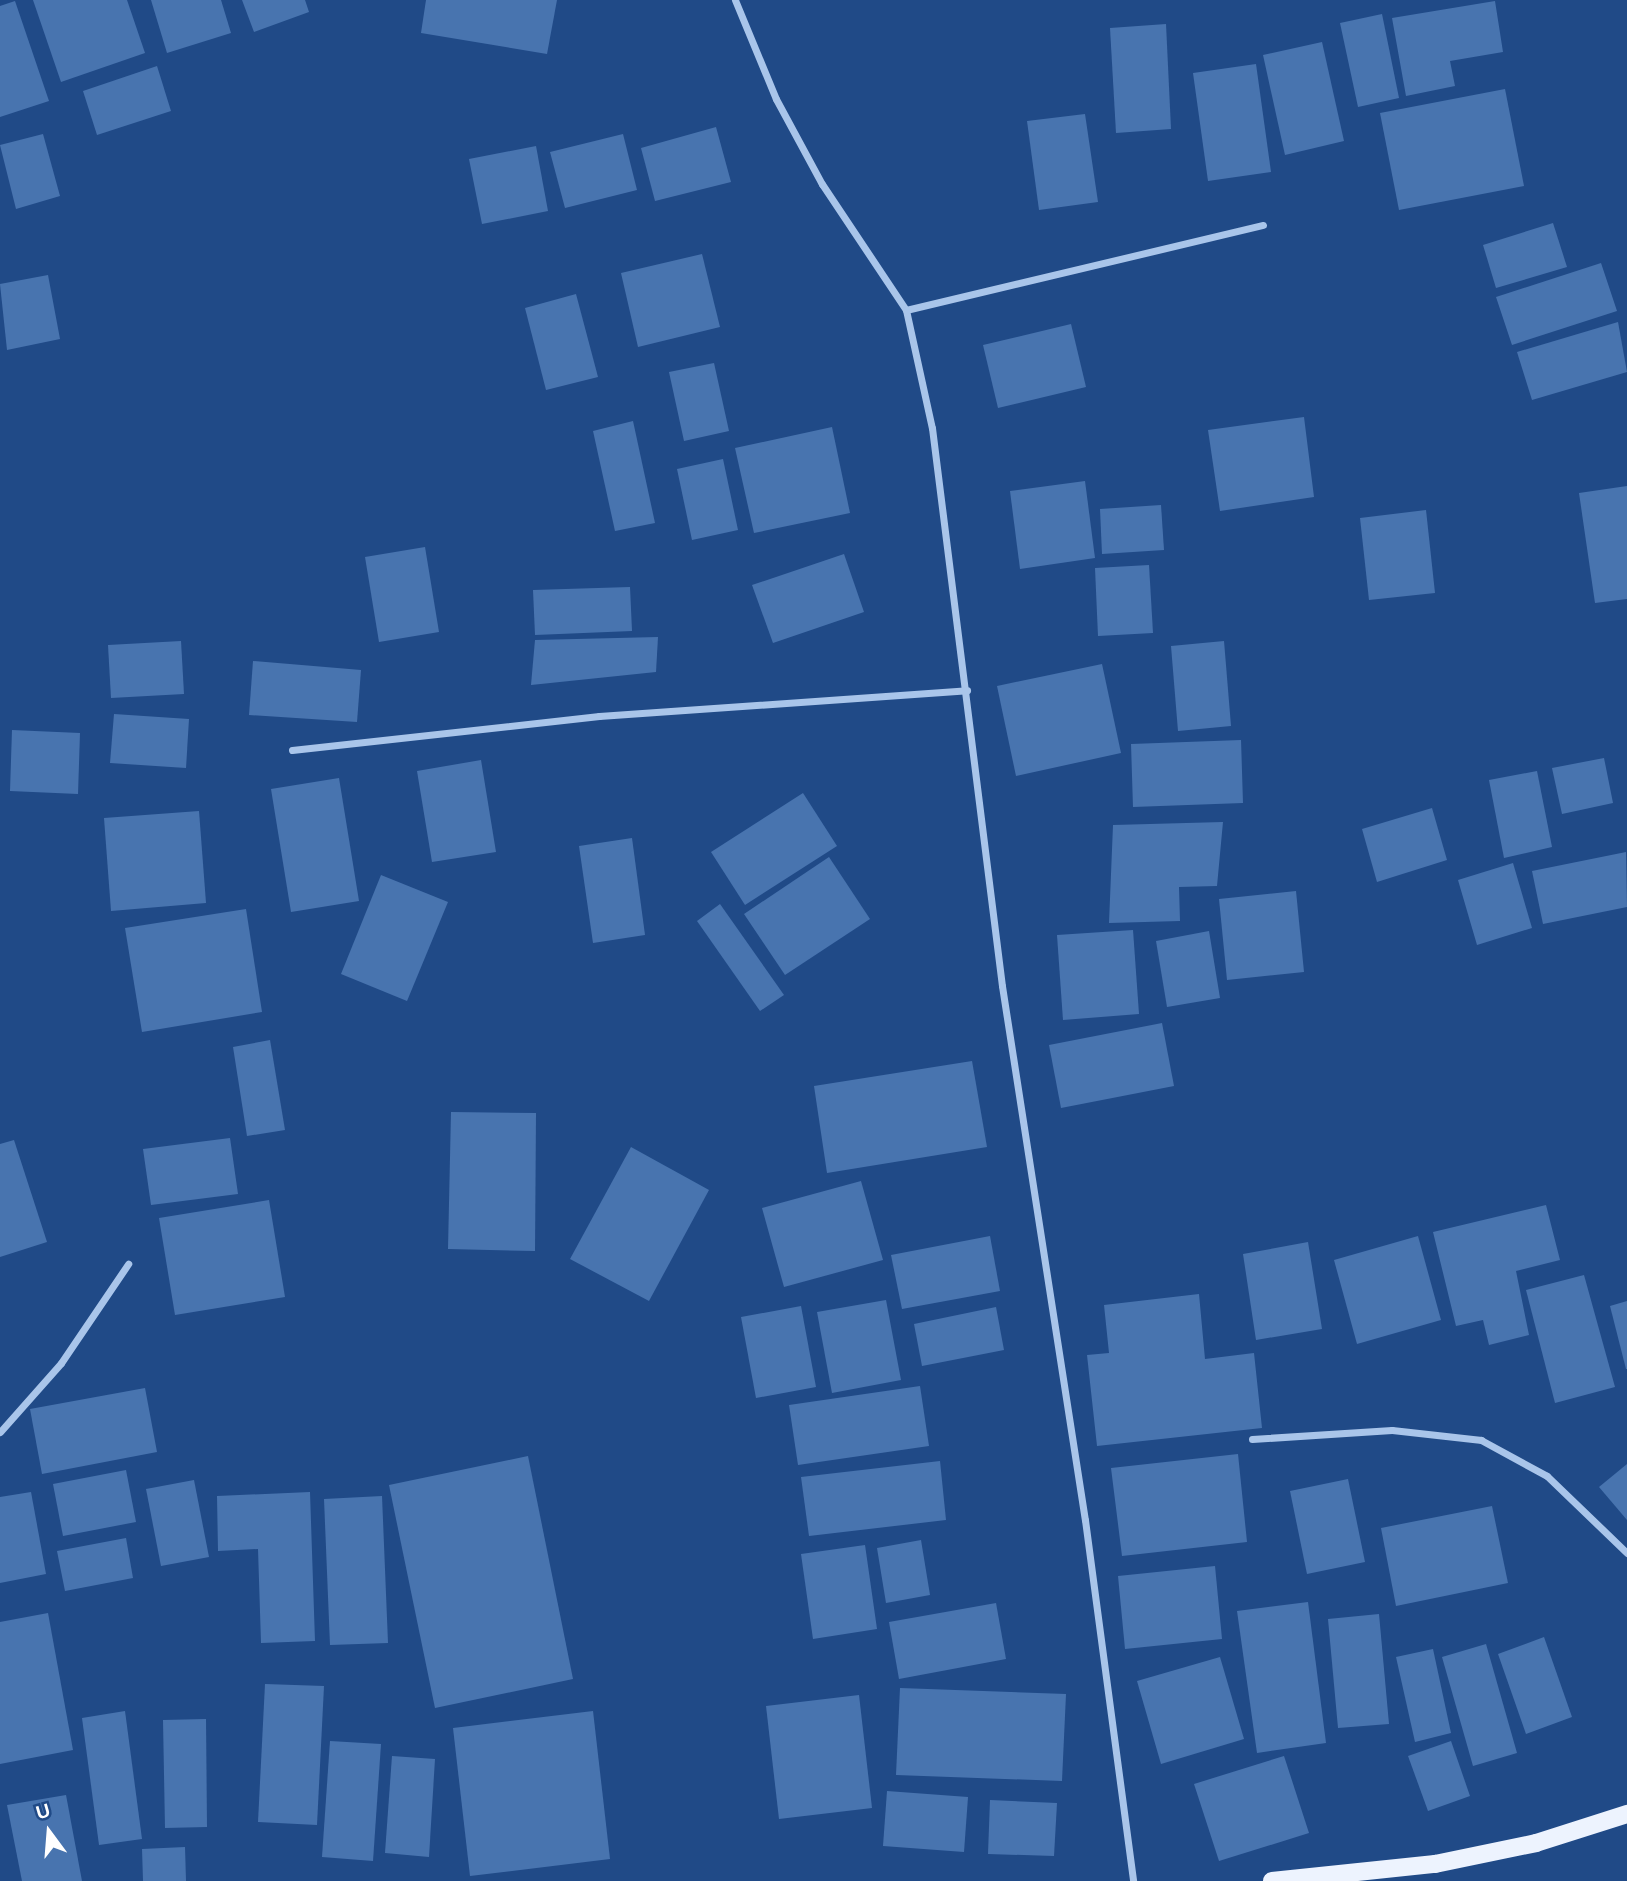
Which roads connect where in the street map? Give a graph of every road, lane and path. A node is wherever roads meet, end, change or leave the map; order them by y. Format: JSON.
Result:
{"nodes":[{"id":1,"x":734,"y":0,"type":"edge"},
{"id":2,"x":1263,"y":225,"type":"dead end"},
{"id":3,"x":906,"y":310,"type":"junction"},
{"id":4,"x":967,"y":691,"type":"junction"},
{"id":5,"x":292,"y":750,"type":"dead end"},
{"id":6,"x":128,"y":1264,"type":"dead end"},
{"id":7,"x":0,"y":1432,"type":"edge"},
{"id":8,"x":1252,"y":1439,"type":"dead end"},
{"id":9,"x":1627,"y":1553,"type":"edge"},
{"id":10,"x":1627,"y":1814,"type":"edge"},
{"id":11,"x":1132,"y":1881,"type":"edge"},
{"id":12,"x":1272,"y":1881,"type":"edge"}],
"edges":[{"from":1,"to":3,"type":"street"},
{"from":2,"to":3,"type":"street"},
{"from":3,"to":4,"type":"street"},
{"from":4,"to":5,"type":"street"},
{"from":4,"to":11,"type":"street"},
{"from":6,"to":7,"type":"street"},
{"from":8,"to":9,"type":"street"},
{"from":10,"to":12,"type":"main road"}]}
